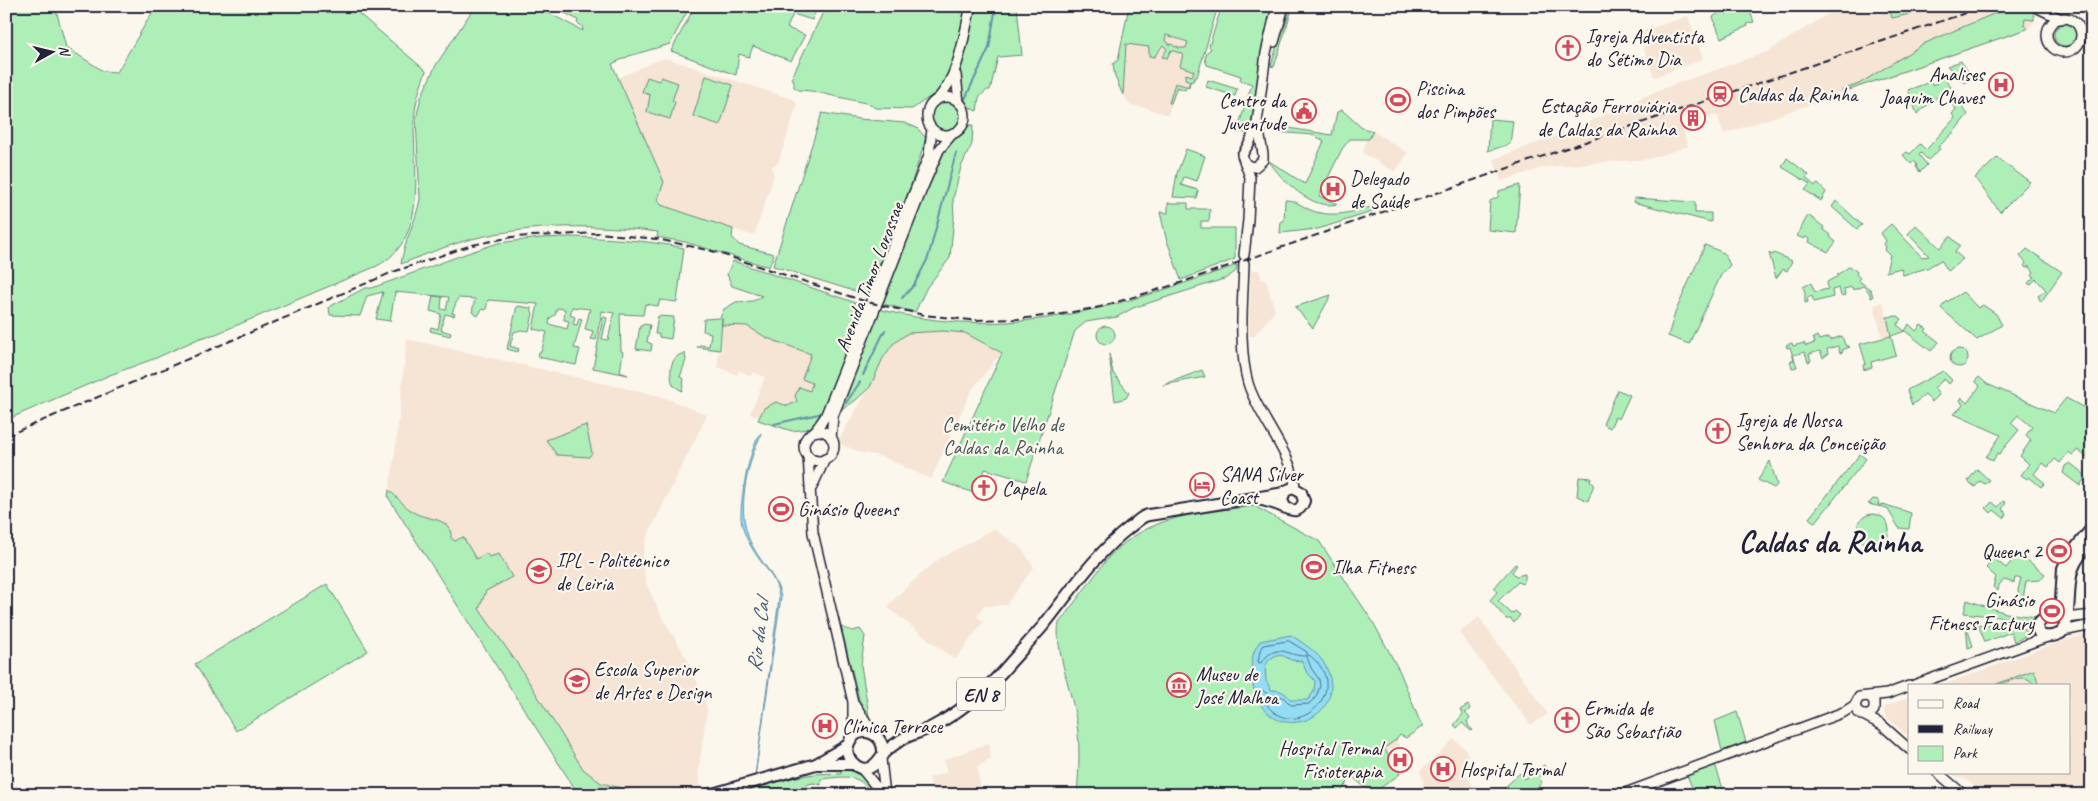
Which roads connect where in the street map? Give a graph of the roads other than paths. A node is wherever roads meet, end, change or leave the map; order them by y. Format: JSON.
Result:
{"nodes":[{"id":1,"x":971,"y":6,"type":"edge"},
{"id":2,"x":1277,"y":6,"type":"edge"},
{"id":3,"x":1284,"y":6,"type":"edge"},
{"id":4,"x":2038,"y":7,"type":"edge"},
{"id":5,"x":2061,"y":19,"type":"junction"},
{"id":6,"x":2052,"y":24,"type":"junction"},
{"id":7,"x":1264,"y":66,"type":"junction"},
{"id":8,"x":955,"y":72,"type":"junction"},
{"id":9,"x":938,"y":99,"type":"junction"},
{"id":10,"x":959,"y":103,"type":"junction"},
{"id":11,"x":1258,"y":123,"type":"junction"},
{"id":12,"x":932,"y":129,"type":"junction"},
{"id":13,"x":953,"y":133,"type":"junction"},
{"id":14,"x":1248,"y":146,"type":"junction"},
{"id":15,"x":1262,"y":150,"type":"junction"},
{"id":16,"x":1244,"y":164,"type":"junction"},
{"id":17,"x":1255,"y":167,"type":"junction"},
{"id":18,"x":1250,"y":177,"type":"junction"},
{"id":19,"x":816,"y":431,"type":"junction"},
{"id":20,"x":831,"y":438,"type":"junction"},
{"id":21,"x":808,"y":456,"type":"junction"},
{"id":22,"x":825,"y":459,"type":"junction"},
{"id":23,"x":1295,"y":488,"type":"junction"},
{"id":24,"x":811,"y":490,"type":"junction"},
{"id":25,"x":1284,"y":493,"type":"junction"},
{"id":26,"x":1254,"y":498,"type":"junction"},
{"id":27,"x":1284,"y":507,"type":"junction"},
{"id":28,"x":1160,"y":514,"type":"junction"},
{"id":29,"x":1133,"y":525,"type":"junction"},
{"id":30,"x":2092,"y":528,"type":"edge"},
{"id":31,"x":2092,"y":540,"type":"edge"},
{"id":32,"x":2092,"y":615,"type":"edge"},
{"id":33,"x":2064,"y":617,"type":"junction"},
{"id":34,"x":2092,"y":625,"type":"edge"},
{"id":35,"x":2038,"y":631,"type":"junction"},
{"id":36,"x":2064,"y":631,"type":"junction"},
{"id":37,"x":2047,"y":637,"type":"junction"},
{"id":38,"x":2026,"y":644,"type":"junction"},
{"id":39,"x":1917,"y":684,"type":"edge"},
{"id":40,"x":1908,"y":686,"type":"edge"},
{"id":41,"x":1886,"y":694,"type":"junction"},
{"id":42,"x":1869,"y":696,"type":"junction"},
{"id":43,"x":853,"y":702,"type":"junction"},
{"id":44,"x":1874,"y":708,"type":"junction"},
{"id":45,"x":1859,"y":711,"type":"junction"},
{"id":46,"x":1882,"y":725,"type":"junction"},
{"id":47,"x":876,"y":736,"type":"junction"},
{"id":48,"x":903,"y":739,"type":"junction"},
{"id":49,"x":849,"y":743,"type":"junction"},
{"id":50,"x":1908,"y":748,"type":"edge"},
{"id":51,"x":882,"y":757,"type":"junction"},
{"id":52,"x":816,"y":764,"type":"junction"},
{"id":53,"x":858,"y":766,"type":"junction"},
{"id":54,"x":1939,"y":774,"type":"edge"},
{"id":55,"x":709,"y":795,"type":"edge"},
{"id":56,"x":884,"y":795,"type":"edge"},
{"id":57,"x":1620,"y":795,"type":"edge"},
{"id":58,"x":1964,"y":795,"type":"edge"}],
"edges":[{"from":1,"to":8,"type":"main road"},
{"from":2,"to":7,"type":"main road"},
{"from":3,"to":7,"type":"main road"},
{"from":4,"to":5,"type":"main road"},
{"from":4,"to":6,"type":"main road"},
{"from":5,"to":6,"type":"main road"},
{"from":5,"to":6,"type":"main road"},
{"from":7,"to":11,"type":"main road"},
{"from":8,"to":9,"type":"main road"},
{"from":8,"to":10,"type":"main road"},
{"from":9,"to":10,"type":"main road"},
{"from":9,"to":12,"type":"main road"},
{"from":10,"to":13,"type":"main road"},
{"from":11,"to":14,"type":"main road"},
{"from":11,"to":15,"type":"main road"},
{"from":12,"to":13,"type":"main road"},
{"from":12,"to":19,"type":"main road","name":"Avenida Timor Lorossae"},
{"from":13,"to":20,"type":"main road","name":"Avenida Timor Lorossae"},
{"from":14,"to":15,"type":"main road"},
{"from":14,"to":16,"type":"main road"},
{"from":15,"to":17,"type":"main road"},
{"from":16,"to":17,"type":"main road"},
{"from":16,"to":18,"type":"main road"},
{"from":17,"to":18,"type":"main road"},
{"from":18,"to":23,"type":"main road"},
{"from":19,"to":20,"type":"main road"},
{"from":19,"to":21,"type":"main road"},
{"from":20,"to":22,"type":"main road"},
{"from":21,"to":22,"type":"main road"},
{"from":21,"to":24,"type":"main road"},
{"from":22,"to":24,"type":"main road"},
{"from":23,"to":25,"type":"main road","number":"EN 8"},
{"from":23,"to":27,"type":"main road"},
{"from":24,"to":43,"type":"main road"},
{"from":25,"to":26,"type":"main road","number":"EN 8"},
{"from":25,"to":27,"type":"main road"},
{"from":26,"to":27,"type":"main road","number":"EN 8"},
{"from":26,"to":28,"type":"main road","number":"EN 8"},
{"from":28,"to":29,"type":"main road","number":"EN 8"},
{"from":28,"to":29,"type":"main road","number":"EN 8"},
{"from":29,"to":48,"type":"main road","number":"EN 8"},
{"from":30,"to":33,"type":"main road"},
{"from":31,"to":33,"type":"main road"},
{"from":32,"to":33,"type":"main road"},
{"from":33,"to":35,"type":"main road"},
{"from":33,"to":36,"type":"main road"},
{"from":34,"to":36,"type":"main road"},
{"from":35,"to":37,"type":"main road"},
{"from":35,"to":38,"type":"main road"},
{"from":36,"to":37,"type":"main road"},
{"from":37,"to":38,"type":"main road"},
{"from":38,"to":39,"type":"main road"},
{"from":40,"to":41,"type":"main road"},
{"from":41,"to":42,"type":"main road"},
{"from":41,"to":44,"type":"main road"},
{"from":42,"to":44,"type":"main road"},
{"from":42,"to":45,"type":"main road"},
{"from":43,"to":47,"type":"main road"},
{"from":43,"to":49,"type":"main road"},
{"from":44,"to":45,"type":"main road"},
{"from":44,"to":46,"type":"main road"},
{"from":45,"to":46,"type":"main road"},
{"from":45,"to":57,"type":"main road"},
{"from":46,"to":50,"type":"main road"},
{"from":47,"to":48,"type":"main road"},
{"from":47,"to":49,"type":"main road"},
{"from":47,"to":51,"type":"main road"},
{"from":48,"to":51,"type":"main road"},
{"from":49,"to":52,"type":"main road"},
{"from":49,"to":53,"type":"main road"},
{"from":51,"to":53,"type":"main road"},
{"from":51,"to":56,"type":"main road"},
{"from":52,"to":53,"type":"main road"},
{"from":52,"to":55,"type":"main road"},
{"from":53,"to":56,"type":"main road"},
{"from":54,"to":58,"type":"main road"}]}
